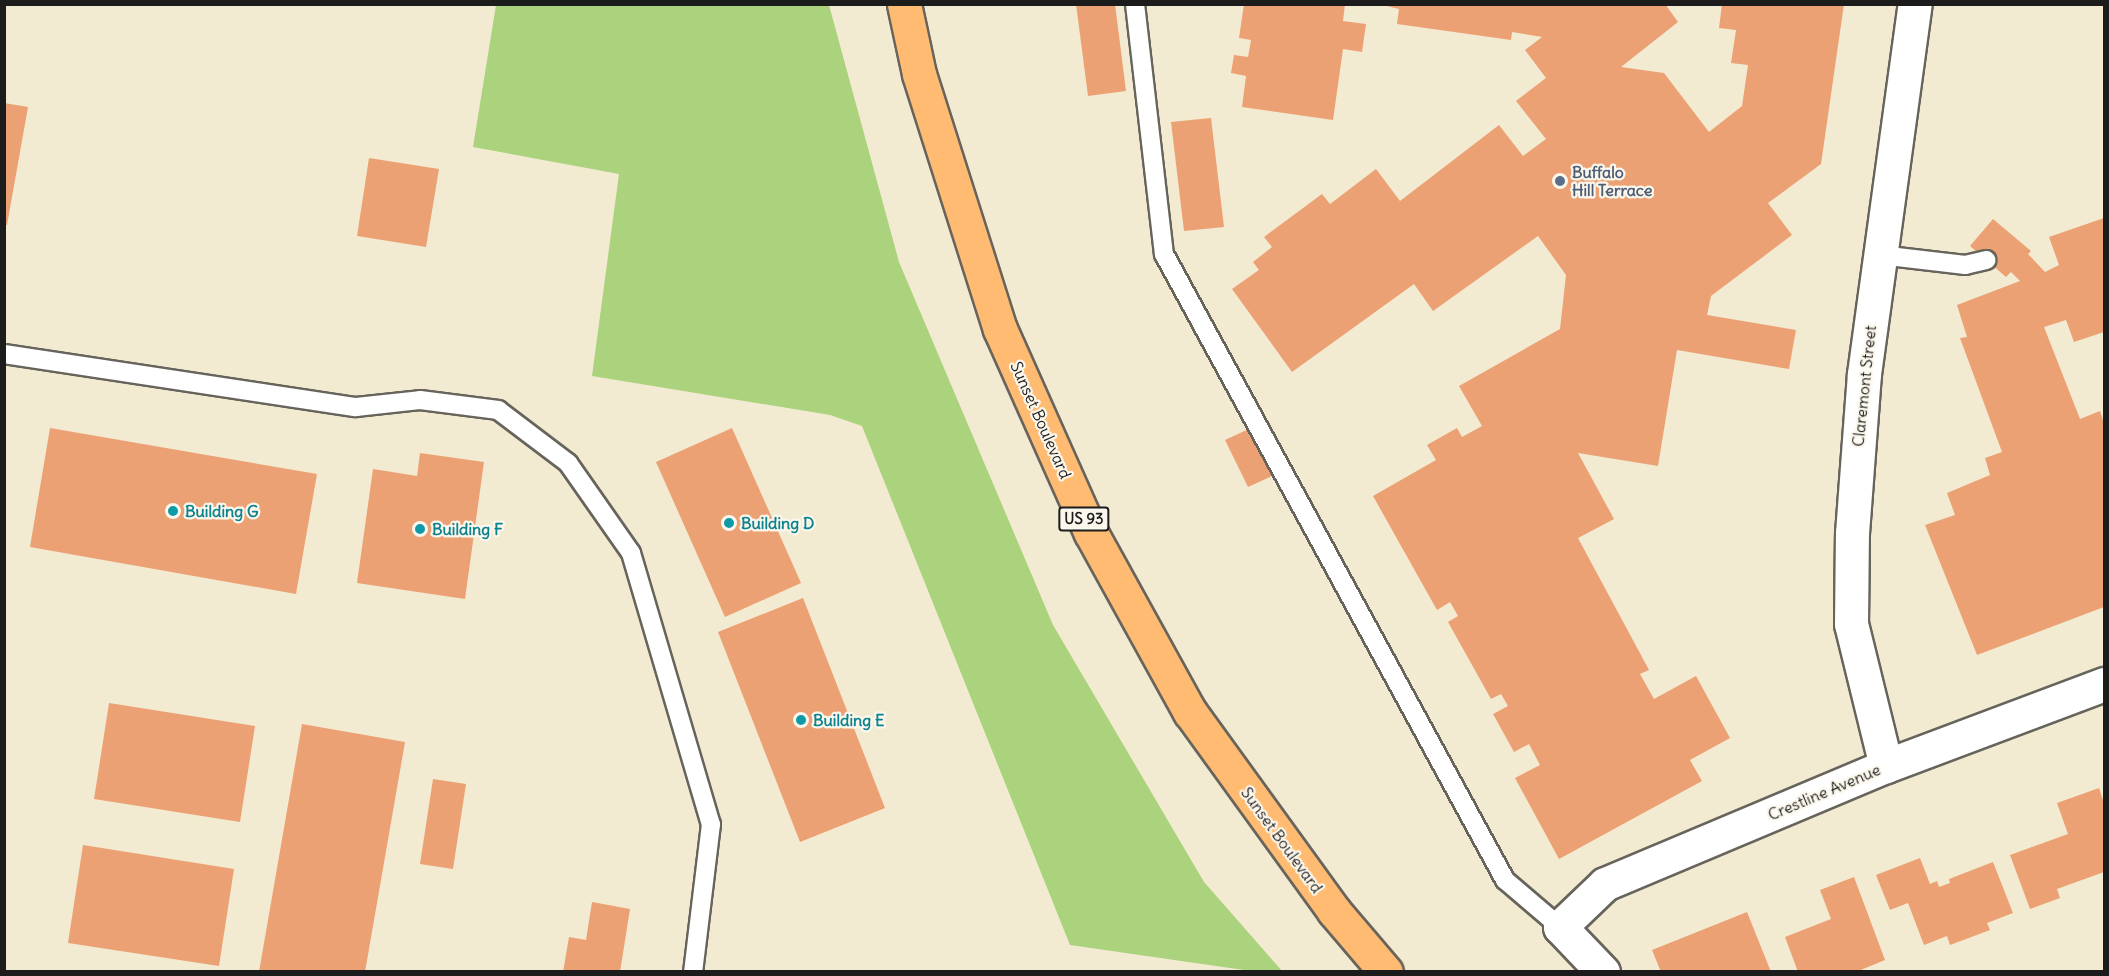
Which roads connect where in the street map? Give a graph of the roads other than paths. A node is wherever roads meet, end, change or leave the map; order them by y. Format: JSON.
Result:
{"nodes":[{"id":1,"x":904,"y":4,"type":"edge"},
{"id":2,"x":1135,"y":4,"type":"edge"},
{"id":3,"x":1915,"y":4,"type":"edge"},
{"id":4,"x":1880,"y":255,"type":"junction"},
{"id":5,"x":1986,"y":260,"type":"dead end"},
{"id":6,"x":4,"y":354,"type":"edge"},
{"id":7,"x":2104,"y":684,"type":"edge"},
{"id":8,"x":1886,"y":766,"type":"junction"},
{"id":9,"x":1560,"y":927,"type":"junction"},
{"id":10,"x":693,"y":972,"type":"edge"},
{"id":11,"x":1386,"y":972,"type":"edge"},
{"id":12,"x":1603,"y":972,"type":"edge"}],
"edges":[{"from":1,"to":11,"type":"main road","name":"Sunset Boulevard","number":"US 93"},
{"from":2,"to":9,"type":"lane"},
{"from":3,"to":4,"type":"street","name":"Claremont Street"},
{"from":4,"to":5,"type":"lane"},
{"from":4,"to":8,"type":"street","name":"Claremont Street"},
{"from":6,"to":10,"type":"lane"},
{"from":7,"to":8,"type":"street","name":"Crestline Avenue"},
{"from":8,"to":9,"type":"street","name":"Crestline Avenue"},
{"from":9,"to":12,"type":"street"}]}
